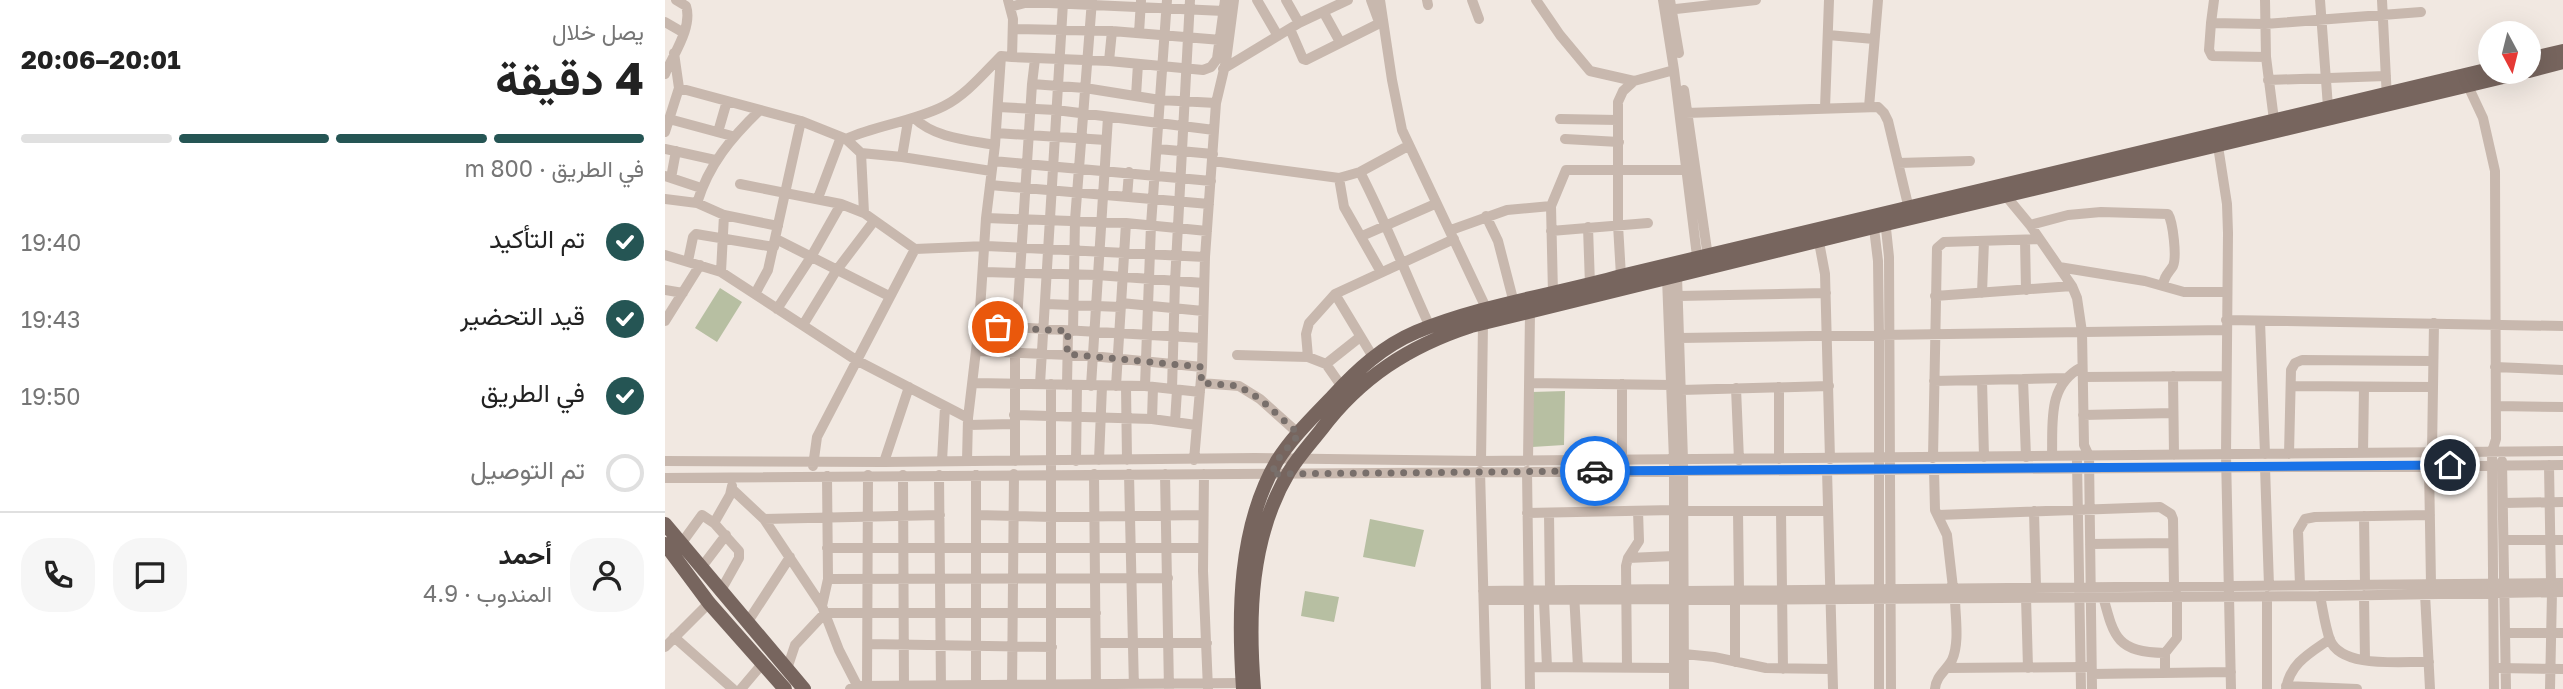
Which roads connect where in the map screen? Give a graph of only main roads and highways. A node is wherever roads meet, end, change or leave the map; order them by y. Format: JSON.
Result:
{"nodes":[{"id":1,"x":2563,"y":51,"type":"edge"},
{"id":2,"x":2541,"y":57,"type":"edge"},
{"id":3,"x":2563,"y":62,"type":"edge"},
{"id":4,"x":2541,"y":68,"type":"edge"},
{"id":5,"x":2478,"y":73,"type":"edge"},
{"id":6,"x":2478,"y":83,"type":"edge"},
{"id":7,"x":2387,"y":100,"type":"junction"},
{"id":8,"x":2284,"y":122,"type":"junction"},
{"id":9,"x":1879,"y":221,"type":"junction"},
{"id":10,"x":1701,"y":262,"type":"junction"},
{"id":11,"x":1485,"y":317,"type":"junction"},
{"id":12,"x":665,"y":524,"type":"edge"},
{"id":13,"x":665,"y":544,"type":"edge"},
{"id":14,"x":1246,"y":687,"type":"edge"},
{"id":15,"x":785,"y":689,"type":"edge"},
{"id":16,"x":804,"y":689,"type":"edge"}],
"edges":[{"from":1,"to":2,"type":"main road"},
{"from":3,"to":4,"type":"main road"},
{"from":5,"to":7,"type":"main road"},
{"from":6,"to":7,"type":"main road"},
{"from":7,"to":8,"type":"main road"},
{"from":7,"to":8,"type":"main road"},
{"from":8,"to":9,"type":"main road"},
{"from":8,"to":9,"type":"main road"},
{"from":9,"to":10,"type":"main road"},
{"from":9,"to":10,"type":"main road"},
{"from":10,"to":11,"type":"main road"},
{"from":10,"to":11,"type":"main road"},
{"from":11,"to":14,"type":"main road"},
{"from":11,"to":14,"type":"main road"},
{"from":12,"to":16,"type":"main road"},
{"from":13,"to":15,"type":"main road"}]}
